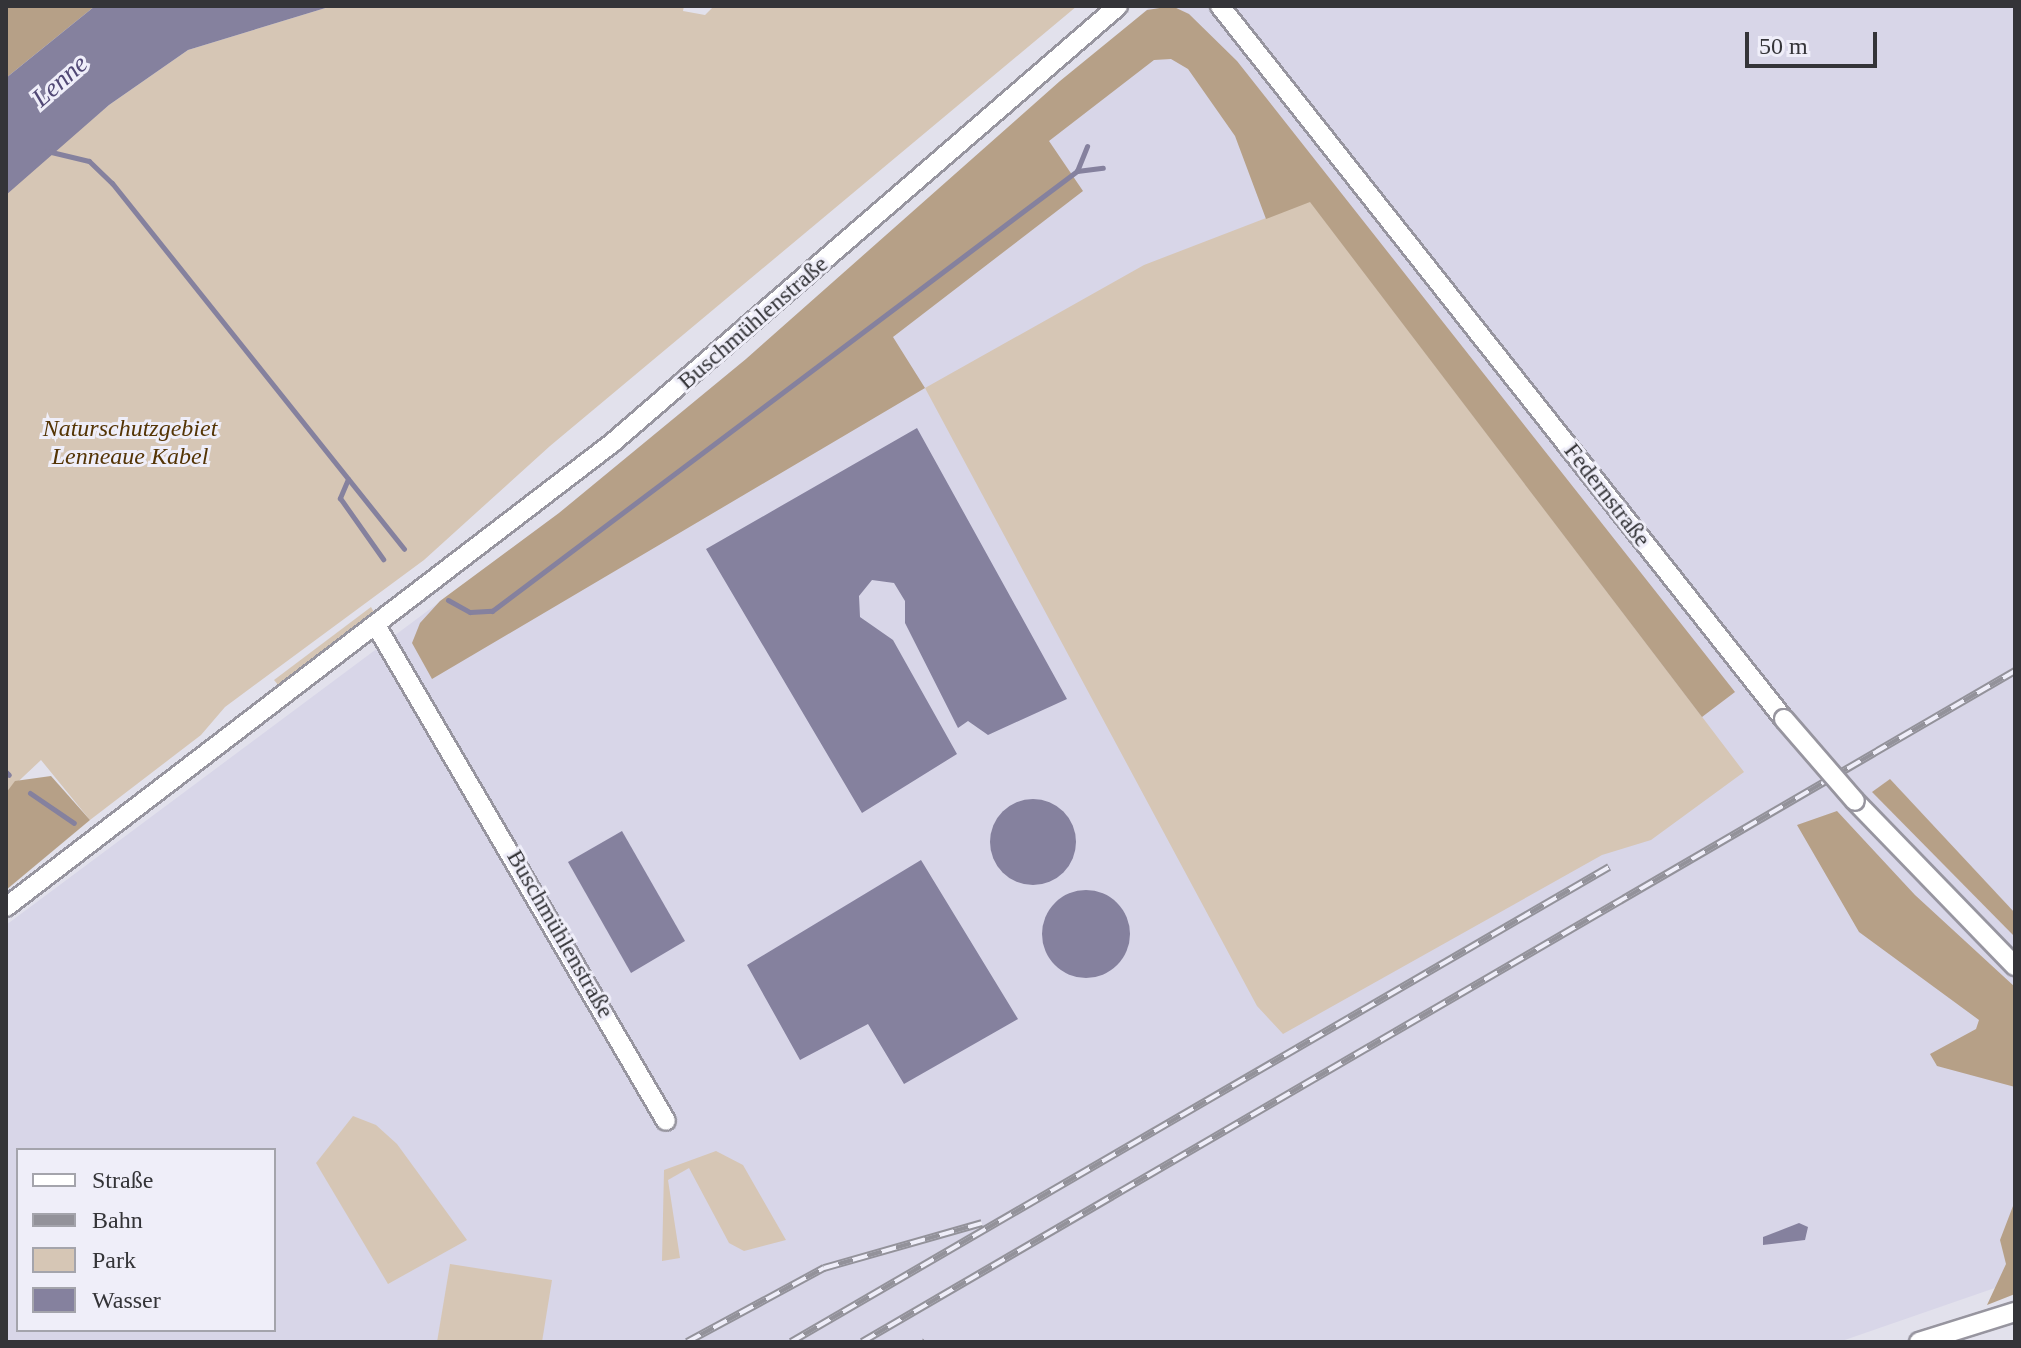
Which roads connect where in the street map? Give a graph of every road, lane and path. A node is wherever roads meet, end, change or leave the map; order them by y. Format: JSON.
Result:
{"nodes":[{"id":1,"x":1118,"y":6,"type":"edge"},
{"id":2,"x":1220,"y":6,"type":"edge"},
{"id":3,"x":377,"y":627,"type":"junction"},
{"id":4,"x":6,"y":907,"type":"edge"},
{"id":5,"x":2015,"y":966,"type":"edge"},
{"id":6,"x":666,"y":1121,"type":"dead end"},
{"id":7,"x":2015,"y":1312,"type":"edge"},
{"id":8,"x":1919,"y":1342,"type":"edge"}],
"edges":[{"from":1,"to":3,"type":"street","name":"Buschmühlenstraße"},
{"from":2,"to":5,"type":"street","name":"Federnstraße","bridge":true},
{"from":3,"to":4,"type":"street","name":"Buschmühlenstraße"},
{"from":3,"to":6,"type":"street","name":"Buschmühlenstraße"},
{"from":7,"to":8,"type":"street"}]}
